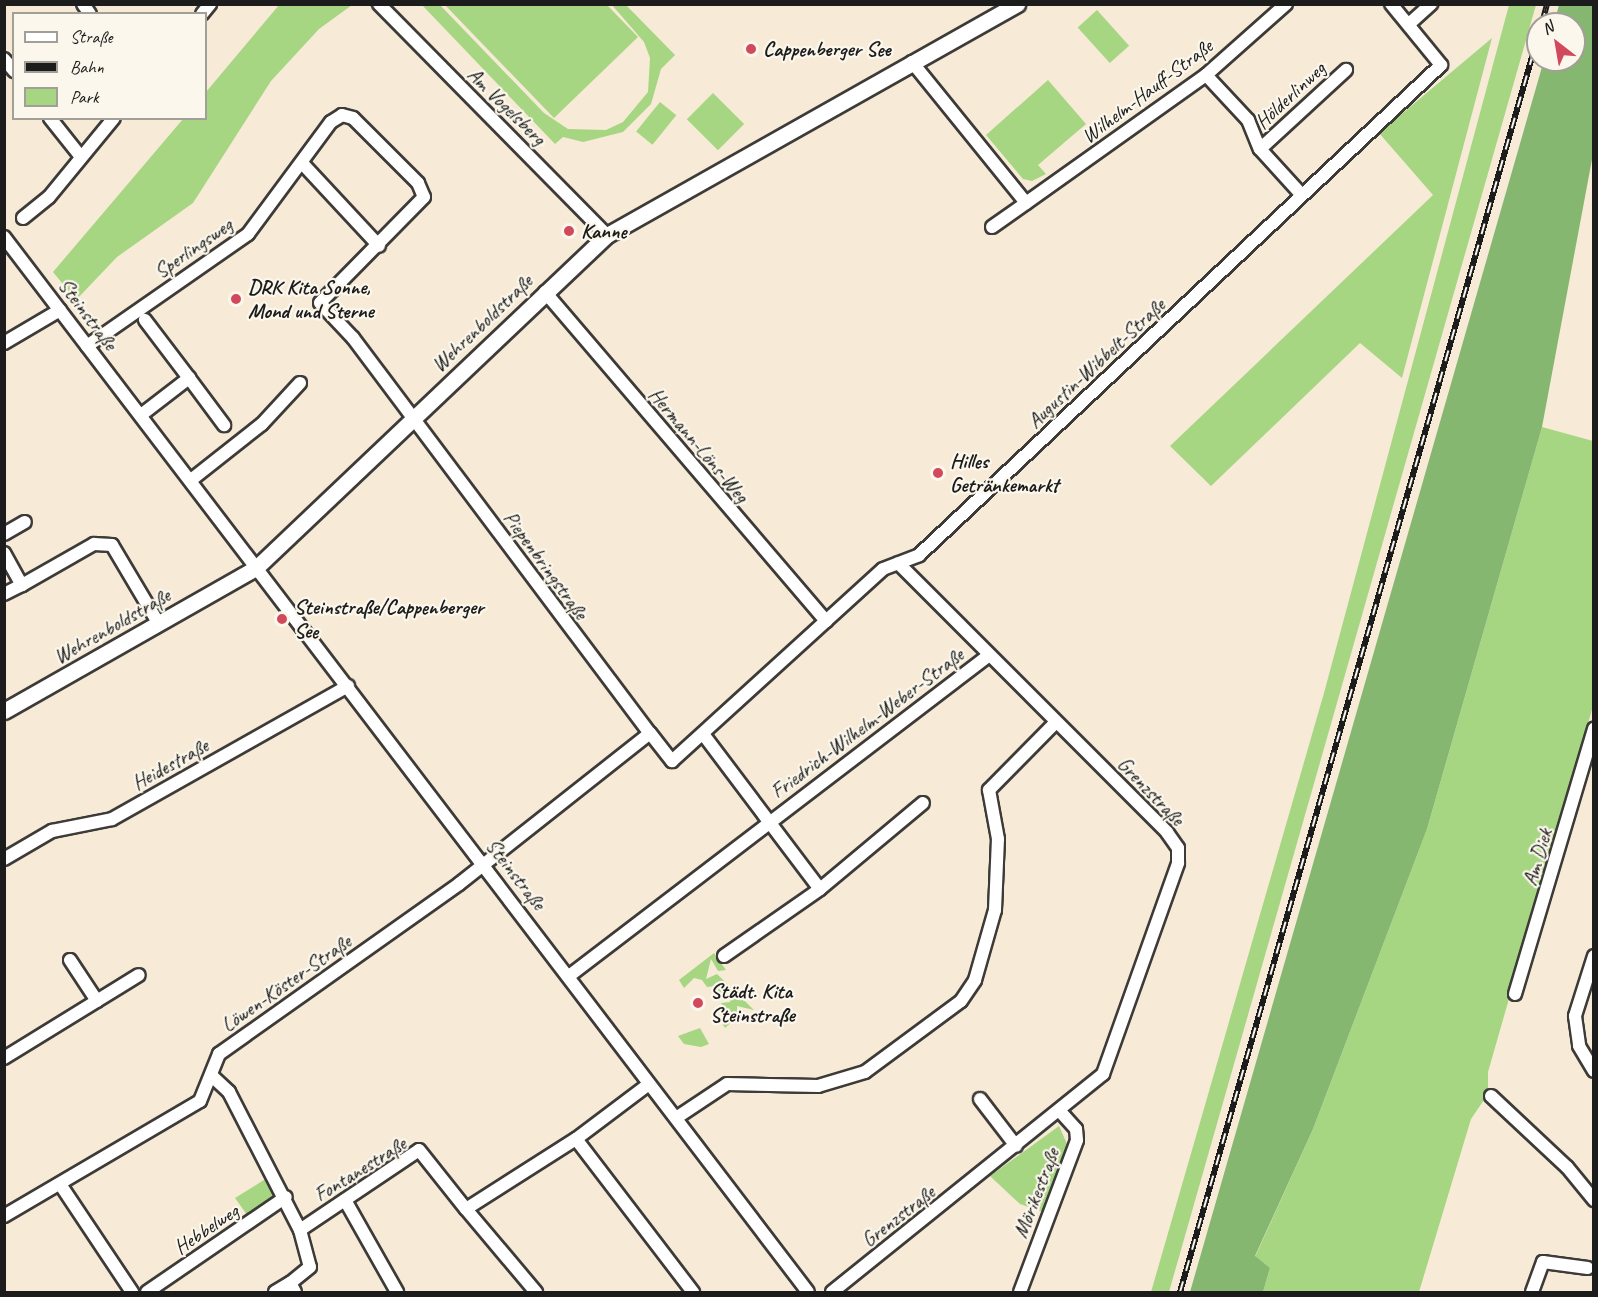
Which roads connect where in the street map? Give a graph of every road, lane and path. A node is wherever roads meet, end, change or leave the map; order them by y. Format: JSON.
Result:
{"nodes":[{"id":1,"x":379,"y":4,"type":"edge"},
{"id":2,"x":1017,"y":4,"type":"edge"},
{"id":3,"x":1286,"y":4,"type":"edge"},
{"id":4,"x":1391,"y":4,"type":"edge"},
{"id":5,"x":1431,"y":4,"type":"edge"},
{"id":6,"x":1409,"y":24,"type":"junction"},
{"id":7,"x":912,"y":62,"type":"junction"},
{"id":8,"x":1346,"y":70,"type":"dead end"},
{"id":9,"x":1206,"y":75,"type":"junction"},
{"id":10,"x":52,"y":120,"type":"edge"},
{"id":11,"x":112,"y":120,"type":"edge"},
{"id":12,"x":1260,"y":150,"type":"junction"},
{"id":13,"x":81,"y":157,"type":"junction"},
{"id":14,"x":302,"y":163,"type":"junction"},
{"id":15,"x":1301,"y":194,"type":"junction"},
{"id":16,"x":1026,"y":203,"type":"junction"},
{"id":17,"x":23,"y":218,"type":"dead end"},
{"id":18,"x":992,"y":227,"type":"dead end"},
{"id":19,"x":607,"y":235,"type":"junction"},
{"id":20,"x":4,"y":237,"type":"edge"},
{"id":21,"x":379,"y":246,"type":"junction"},
{"id":22,"x":545,"y":292,"type":"junction"},
{"id":23,"x":60,"y":310,"type":"junction"},
{"id":24,"x":145,"y":320,"type":"dead end"},
{"id":25,"x":4,"y":343,"type":"edge"},
{"id":26,"x":87,"y":346,"type":"junction"},
{"id":27,"x":189,"y":378,"type":"junction"},
{"id":28,"x":300,"y":383,"type":"dead end"},
{"id":29,"x":141,"y":415,"type":"junction"},
{"id":30,"x":413,"y":419,"type":"junction"},
{"id":31,"x":224,"y":424,"type":"dead end"},
{"id":32,"x":190,"y":480,"type":"junction"},
{"id":33,"x":25,"y":522,"type":"dead end"},
{"id":34,"x":4,"y":534,"type":"edge"},
{"id":35,"x":4,"y":553,"type":"edge"},
{"id":36,"x":897,"y":563,"type":"junction"},
{"id":37,"x":257,"y":567,"type":"junction"},
{"id":38,"x":22,"y":585,"type":"junction"},
{"id":39,"x":4,"y":594,"type":"edge"},
{"id":40,"x":826,"y":621,"type":"junction"},
{"id":41,"x":159,"y":624,"type":"junction"},
{"id":42,"x":988,"y":656,"type":"junction"},
{"id":43,"x":348,"y":686,"type":"junction"},
{"id":44,"x":4,"y":711,"type":"edge"},
{"id":45,"x":1055,"y":723,"type":"junction"},
{"id":46,"x":1593,"y":729,"type":"edge"},
{"id":47,"x":650,"y":733,"type":"junction"},
{"id":48,"x":703,"y":734,"type":"junction"},
{"id":49,"x":923,"y":803,"type":"dead end"},
{"id":50,"x":770,"y":821,"type":"junction"},
{"id":51,"x":4,"y":859,"type":"edge"},
{"id":52,"x":483,"y":864,"type":"junction"},
{"id":53,"x":820,"y":889,"type":"junction"},
{"id":54,"x":724,"y":956,"type":"dead end"},
{"id":55,"x":1593,"y":956,"type":"edge"},
{"id":56,"x":70,"y":960,"type":"dead end"},
{"id":57,"x":139,"y":975,"type":"dead end"},
{"id":58,"x":569,"y":976,"type":"junction"},
{"id":59,"x":1515,"y":994,"type":"dead end"},
{"id":60,"x":97,"y":1001,"type":"junction"},
{"id":61,"x":6,"y":1055,"type":"edge"},
{"id":62,"x":1593,"y":1071,"type":"edge"},
{"id":63,"x":213,"y":1077,"type":"junction"},
{"id":64,"x":649,"y":1083,"type":"junction"},
{"id":65,"x":1491,"y":1096,"type":"dead end"},
{"id":66,"x":980,"y":1099,"type":"dead end"},
{"id":67,"x":1060,"y":1111,"type":"junction"},
{"id":68,"x":676,"y":1118,"type":"junction"},
{"id":69,"x":576,"y":1139,"type":"junction"},
{"id":70,"x":1016,"y":1146,"type":"junction"},
{"id":71,"x":60,"y":1184,"type":"junction"},
{"id":72,"x":286,"y":1197,"type":"junction"},
{"id":73,"x":345,"y":1200,"type":"junction"},
{"id":74,"x":1593,"y":1200,"type":"edge"},
{"id":75,"x":466,"y":1209,"type":"junction"},
{"id":76,"x":4,"y":1216,"type":"edge"},
{"id":77,"x":300,"y":1230,"type":"junction"},
{"id":78,"x":1588,"y":1268,"type":"dead end"},
{"id":79,"x":292,"y":1288,"type":"edge"},
{"id":80,"x":132,"y":1293,"type":"edge"},
{"id":81,"x":147,"y":1293,"type":"edge"},
{"id":82,"x":274,"y":1293,"type":"edge"},
{"id":83,"x":397,"y":1293,"type":"edge"},
{"id":84,"x":536,"y":1293,"type":"edge"},
{"id":85,"x":693,"y":1293,"type":"edge"},
{"id":86,"x":808,"y":1293,"type":"edge"},
{"id":87,"x":832,"y":1293,"type":"edge"},
{"id":88,"x":1020,"y":1293,"type":"edge"},
{"id":89,"x":1532,"y":1293,"type":"edge"}],
"edges":[{"from":1,"to":19,"type":"street","name":"Am Vogelsberg"},
{"from":2,"to":7,"type":"street","name":"Wehrenboldstraße"},
{"from":3,"to":9,"type":"street","name":"Wilhelm-Hauff-Straße"},
{"from":4,"to":6,"type":"street","name":"Augustin-Wibbelt-Straße"},
{"from":5,"to":6,"type":"street"},
{"from":6,"to":15,"type":"street","name":"Augustin-Wibbelt-Straße"},
{"from":7,"to":16,"type":"street"},
{"from":7,"to":19,"type":"street","name":"Wehrenboldstraße"},
{"from":8,"to":12,"type":"street","name":"Hölderlinweg"},
{"from":9,"to":12,"type":"street","name":"Hölderlinweg"},
{"from":9,"to":16,"type":"street","name":"Wilhelm-Hauff-Straße"},
{"from":10,"to":13,"type":"street"},
{"from":11,"to":13,"type":"street"},
{"from":12,"to":15,"type":"street","name":"Hölderlinweg"},
{"from":13,"to":17,"type":"street"},
{"from":14,"to":21,"type":"street"},
{"from":14,"to":21,"type":"street","name":"Sperlingsweg"},
{"from":14,"to":26,"type":"street","name":"Sperlingsweg"},
{"from":15,"to":36,"type":"street","name":"Augustin-Wibbelt-Straße"},
{"from":16,"to":18,"type":"street","name":"Wilhelm-Hauff-Straße"},
{"from":19,"to":22,"type":"street","name":"Wehrenboldstraße"},
{"from":20,"to":23,"type":"street","name":"Steinstraße"},
{"from":21,"to":30,"type":"street","name":"Sperlingsweg"},
{"from":22,"to":30,"type":"street","name":"Wehrenboldstraße"},
{"from":22,"to":40,"type":"street","name":"Hermann-Löns-Weg"},
{"from":23,"to":25,"type":"street"},
{"from":23,"to":26,"type":"street","name":"Steinstraße"},
{"from":24,"to":27,"type":"street","name":"Steinstraße"},
{"from":26,"to":29,"type":"street","name":"Steinstraße"},
{"from":27,"to":29,"type":"street"},
{"from":27,"to":31,"type":"street","name":"Steinstraße"},
{"from":28,"to":32,"type":"street"},
{"from":29,"to":32,"type":"street","name":"Steinstraße"},
{"from":30,"to":37,"type":"street","name":"Wehrenboldstraße"},
{"from":30,"to":47,"type":"street","name":"Piepenbringstraße"},
{"from":32,"to":37,"type":"street","name":"Steinstraße"},
{"from":33,"to":34,"type":"street"},
{"from":35,"to":38,"type":"street"},
{"from":36,"to":40,"type":"street","name":"Augustin-Wibbelt-Straße"},
{"from":36,"to":42,"type":"street","name":"Grenzstraße"},
{"from":37,"to":41,"type":"street","name":"Wehrenboldstraße"},
{"from":37,"to":43,"type":"street","name":"Steinstraße"},
{"from":38,"to":39,"type":"street"},
{"from":38,"to":41,"type":"street"},
{"from":40,"to":48,"type":"street","name":"Augustin-Wibbelt-Straße"},
{"from":41,"to":44,"type":"street","name":"Wehrenboldstraße"},
{"from":42,"to":45,"type":"street","name":"Grenzstraße"},
{"from":42,"to":50,"type":"street","name":"Friedrich-Wilhelm-Weber-Straße"},
{"from":43,"to":51,"type":"street","name":"Heidestraße"},
{"from":43,"to":52,"type":"street","name":"Steinstraße"},
{"from":45,"to":67,"type":"street","name":"Grenzstraße"},
{"from":45,"to":68,"type":"street"},
{"from":46,"to":59,"type":"street","name":"Am Diek"},
{"from":47,"to":48,"type":"street","name":"Augustin-Wibbelt-Straße"},
{"from":47,"to":52,"type":"street"},
{"from":48,"to":50,"type":"street"},
{"from":49,"to":53,"type":"street"},
{"from":50,"to":53,"type":"street","name":"Friedrich-Wilhelm-Weber-Straße"},
{"from":50,"to":58,"type":"street","name":"Friedrich-Wilhelm-Weber-Straße"},
{"from":52,"to":58,"type":"street","name":"Steinstraße"},
{"from":52,"to":63,"type":"street","name":"Löwen-Köster-Straße"},
{"from":53,"to":54,"type":"street"},
{"from":55,"to":62,"type":"street"},
{"from":56,"to":60,"type":"street"},
{"from":57,"to":60,"type":"street"},
{"from":58,"to":64,"type":"street","name":"Steinstraße"},
{"from":60,"to":61,"type":"street"},
{"from":63,"to":71,"type":"street","name":"Löwen-Köster-Straße"},
{"from":63,"to":72,"type":"street"},
{"from":64,"to":68,"type":"street","name":"Steinstraße"},
{"from":64,"to":69,"type":"street"},
{"from":65,"to":74,"type":"street"},
{"from":66,"to":70,"type":"street"},
{"from":67,"to":70,"type":"street","name":"Grenzstraße"},
{"from":67,"to":88,"type":"street","name":"Mörikestraße"},
{"from":68,"to":86,"type":"street","name":"Steinstraße"},
{"from":69,"to":75,"type":"street"},
{"from":69,"to":85,"type":"street"},
{"from":70,"to":87,"type":"street","name":"Grenzstraße"},
{"from":71,"to":76,"type":"street","name":"Löwen-Köster-Straße"},
{"from":71,"to":80,"type":"street"},
{"from":72,"to":77,"type":"street"},
{"from":72,"to":81,"type":"street","name":"Hebbelweg"},
{"from":73,"to":75,"type":"street","name":"Fontanestraße"},
{"from":73,"to":77,"type":"street","name":"Fontanestraße"},
{"from":73,"to":83,"type":"street"},
{"from":75,"to":84,"type":"street"},
{"from":77,"to":79,"type":"street"},
{"from":78,"to":89,"type":"street"},
{"from":79,"to":82,"type":"street"}]}
